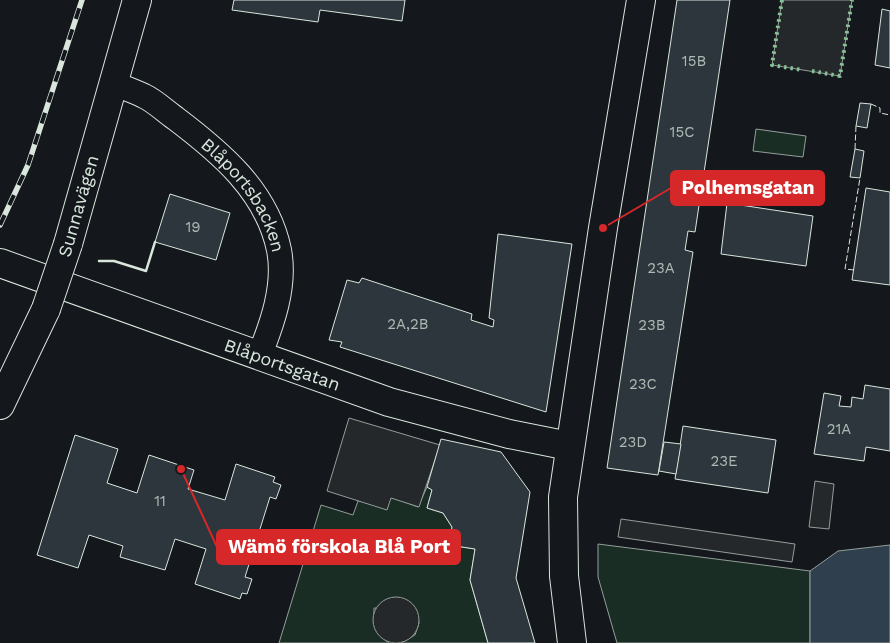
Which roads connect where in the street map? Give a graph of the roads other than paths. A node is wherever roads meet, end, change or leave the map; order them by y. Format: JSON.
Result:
{"nodes":[{"id":1,"x":137,"y":0,"type":"edge"},
{"id":2,"x":641,"y":0,"type":"edge"},
{"id":3,"x":112,"y":83,"type":"junction"},
{"id":4,"x":0,"y":263,"type":"edge"},
{"id":5,"x":260,"y":357,"type":"junction"},
{"id":6,"x":0,"y":405,"type":"edge"},
{"id":7,"x":569,"y":446,"type":"junction"},
{"id":8,"x":572,"y":643,"type":"edge"}],
"edges":[{"from":1,"to":3,"type":"street","name":"Sunnavägen"},
{"from":2,"to":7,"type":"street"},
{"from":3,"to":5,"type":"street","name":"Blåportsbacken"},
{"from":3,"to":6,"type":"street","name":"Sunnavägen","bridge":true},
{"from":4,"to":5,"type":"street","name":"Blåportsgatan"},
{"from":5,"to":7,"type":"street","name":"Blåportsgatan"},
{"from":7,"to":8,"type":"street"}]}
